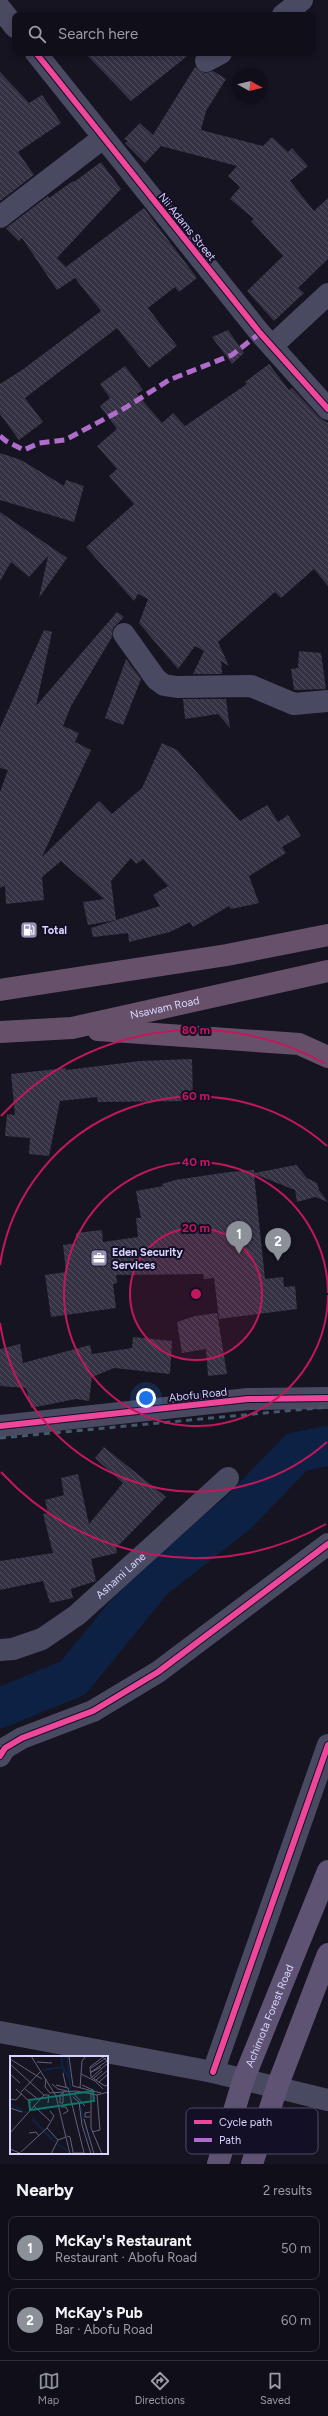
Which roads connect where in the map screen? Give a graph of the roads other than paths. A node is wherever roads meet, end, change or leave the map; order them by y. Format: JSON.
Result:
{"nodes":[{"id":1,"x":302,"y":0,"type":"edge"},
{"id":2,"x":0,"y":8,"type":"edge"},
{"id":3,"x":287,"y":12,"type":"edge"},
{"id":4,"x":12,"y":23,"type":"edge"},
{"id":5,"x":38,"y":56,"type":"edge"},
{"id":6,"x":103,"y":138,"type":"junction"},
{"id":7,"x":0,"y":217,"type":"edge"},
{"id":8,"x":328,"y":294,"type":"edge"},
{"id":9,"x":272,"y":346,"type":"junction"},
{"id":10,"x":328,"y":409,"type":"edge"},
{"id":11,"x":124,"y":634,"type":"dead end"},
{"id":12,"x":328,"y":701,"type":"edge"},
{"id":13,"x":328,"y":935,"type":"edge"},
{"id":14,"x":328,"y":971,"type":"edge"},
{"id":15,"x":0,"y":990,"type":"edge"},
{"id":16,"x":72,"y":1028,"type":"junction"},
{"id":17,"x":0,"y":1032,"type":"edge"},
{"id":18,"x":328,"y":1057,"type":"edge"},
{"id":19,"x":328,"y":1398,"type":"edge"},
{"id":20,"x":0,"y":1426,"type":"edge"},
{"id":21,"x":228,"y":1478,"type":"dead end"},
{"id":22,"x":328,"y":1544,"type":"edge"},
{"id":23,"x":0,"y":1650,"type":"edge"},
{"id":24,"x":328,"y":1745,"type":"edge"},
{"id":25,"x":0,"y":1756,"type":"edge"},
{"id":26,"x":328,"y":1871,"type":"edge"},
{"id":27,"x":328,"y":1954,"type":"edge"},
{"id":28,"x":0,"y":2032,"type":"edge"},
{"id":29,"x":213,"y":2072,"type":"junction"},
{"id":30,"x":244,"y":2078,"type":"junction"},
{"id":31,"x":277,"y":2087,"type":"junction"},
{"id":32,"x":328,"y":2100,"type":"edge"},
{"id":33,"x":235,"y":2108,"type":"edge"},
{"id":34,"x":270,"y":2108,"type":"edge"},
{"id":35,"x":221,"y":2154,"type":"edge"},
{"id":36,"x":255,"y":2154,"type":"edge"},
{"id":37,"x":218,"y":2164,"type":"edge"},
{"id":38,"x":252,"y":2164,"type":"edge"}],
"edges":[{"from":1,"to":3,"type":"street"},
{"from":2,"to":4,"type":"street"},
{"from":5,"to":6,"type":"street","name":"Nii Adams Street"},
{"from":6,"to":7,"type":"street"},
{"from":6,"to":9,"type":"street","name":"Nii Adams Street"},
{"from":8,"to":9,"type":"street"},
{"from":9,"to":10,"type":"street","name":"Nii Adams Street"},
{"from":11,"to":12,"type":"street"},
{"from":13,"to":15,"type":"highway"},
{"from":14,"to":16,"type":"highway","name":"Nsawam Road"},
{"from":16,"to":17,"type":"highway","name":"Nsawam Road"},
{"from":16,"to":18,"type":"highway"},
{"from":19,"to":20,"type":"street","name":"Abofu Road"},
{"from":21,"to":23,"type":"street","name":"Ashami Lane"},
{"from":22,"to":25,"type":"street"},
{"from":24,"to":29,"type":"street"},
{"from":26,"to":30,"type":"main road","name":"Achimota Forest Road"},
{"from":27,"to":31,"type":"main road"},
{"from":28,"to":29,"type":"street"},
{"from":29,"to":30,"type":"street"},
{"from":30,"to":31,"type":"street"},
{"from":30,"to":33,"type":"main road","name":"Achimota Forest Road"},
{"from":31,"to":32,"type":"street"},
{"from":31,"to":34,"type":"main road"},
{"from":35,"to":37,"type":"main road","name":"Achimota Forest Road"},
{"from":36,"to":38,"type":"main road"}]}
